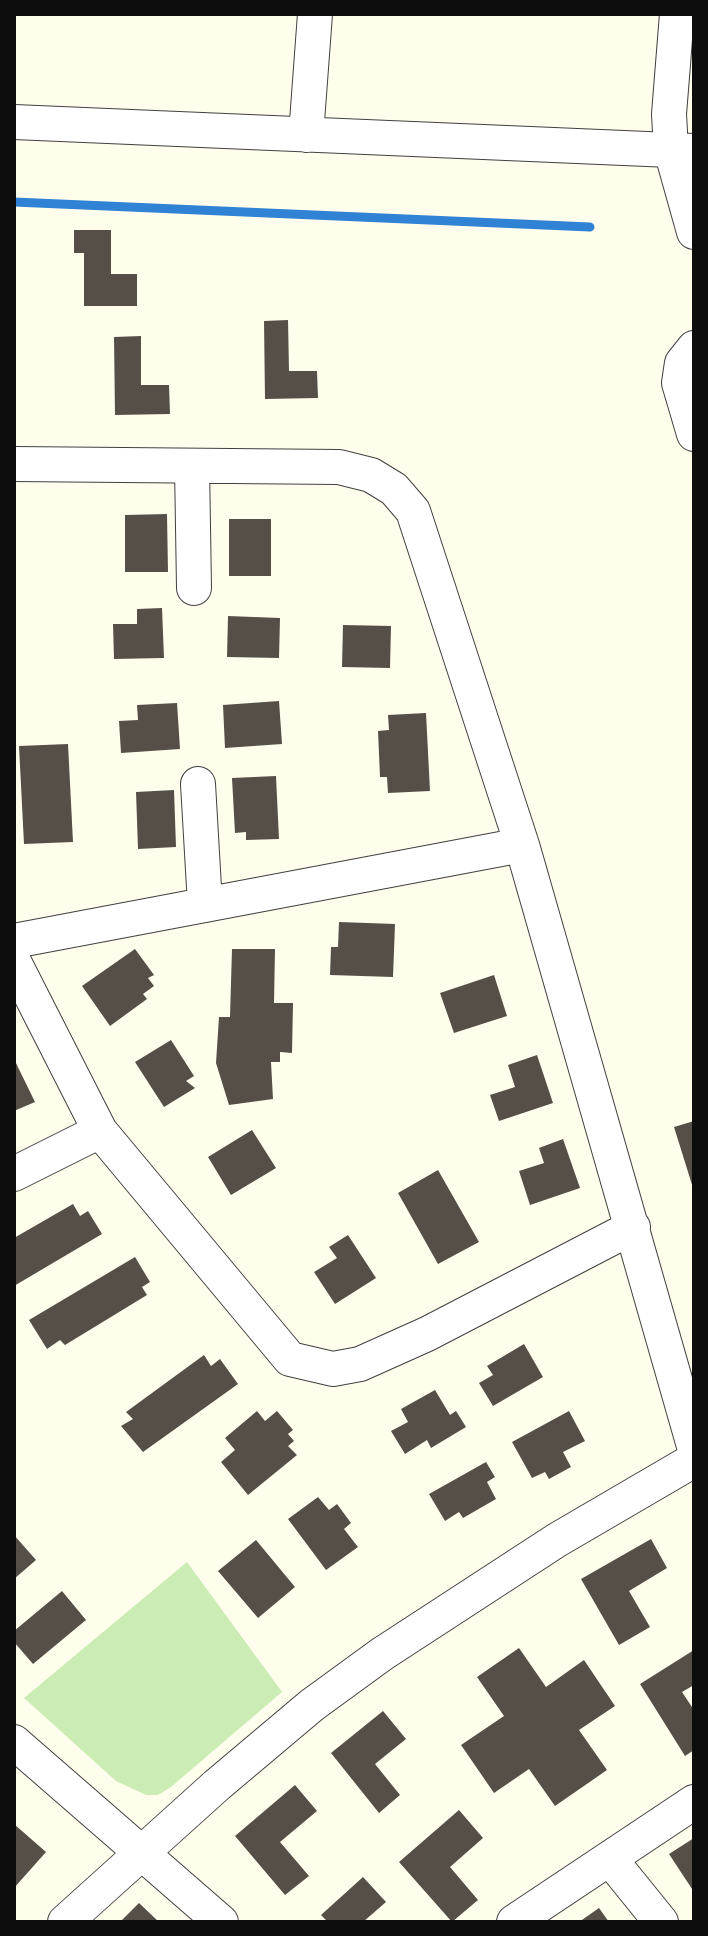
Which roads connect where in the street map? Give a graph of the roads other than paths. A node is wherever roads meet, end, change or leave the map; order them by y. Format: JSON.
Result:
{"nodes":[{"id":1,"x":315,"y":14,"type":"edge"},
{"id":2,"x":677,"y":14,"type":"edge"},
{"id":3,"x":14,"y":122,"type":"edge"},
{"id":4,"x":306,"y":135,"type":"junction"},
{"id":5,"x":683,"y":150,"type":"edge"},
{"id":6,"x":694,"y":232,"type":"edge"},
{"id":7,"x":694,"y":348,"type":"edge"},
{"id":8,"x":694,"y":434,"type":"edge"},
{"id":9,"x":14,"y":464,"type":"edge"},
{"id":10,"x":192,"y":466,"type":"junction"},
{"id":11,"x":194,"y":588,"type":"dead end"},
{"id":12,"x":198,"y":784,"type":"dead end"},
{"id":13,"x":522,"y":845,"type":"junction"},
{"id":14,"x":205,"y":905,"type":"junction"},
{"id":15,"x":14,"y":941,"type":"edge"},
{"id":16,"x":14,"y":962,"type":"edge"},
{"id":17,"x":100,"y":1131,"type":"junction"},
{"id":18,"x":14,"y":1174,"type":"edge"},
{"id":19,"x":633,"y":1227,"type":"junction"},
{"id":20,"x":694,"y":1446,"type":"edge"},
{"id":21,"x":694,"y":1460,"type":"edge"},
{"id":22,"x":14,"y":1742,"type":"edge"},
{"id":23,"x":694,"y":1802,"type":"edge"},
{"id":24,"x":141,"y":1854,"type":"junction"},
{"id":25,"x":610,"y":1859,"type":"junction"},
{"id":26,"x":65,"y":1922,"type":"edge"},
{"id":27,"x":221,"y":1922,"type":"edge"},
{"id":28,"x":514,"y":1922,"type":"edge"},
{"id":29,"x":661,"y":1922,"type":"edge"}],
"edges":[{"from":1,"to":4,"type":"street"},
{"from":2,"to":5,"type":"street"},
{"from":3,"to":4,"type":"street"},
{"from":4,"to":5,"type":"street"},
{"from":5,"to":6,"type":"street"},
{"from":7,"to":8,"type":"street"},
{"from":9,"to":10,"type":"street"},
{"from":10,"to":11,"type":"street"},
{"from":10,"to":13,"type":"street"},
{"from":12,"to":14,"type":"street"},
{"from":13,"to":14,"type":"street"},
{"from":13,"to":19,"type":"street"},
{"from":14,"to":15,"type":"street"},
{"from":16,"to":17,"type":"street"},
{"from":17,"to":18,"type":"street"},
{"from":17,"to":19,"type":"street"},
{"from":19,"to":20,"type":"street"},
{"from":21,"to":24,"type":"street"},
{"from":22,"to":24,"type":"street"},
{"from":23,"to":25,"type":"street"},
{"from":24,"to":26,"type":"street"},
{"from":24,"to":27,"type":"street"},
{"from":25,"to":28,"type":"street"},
{"from":25,"to":29,"type":"street"}]}
